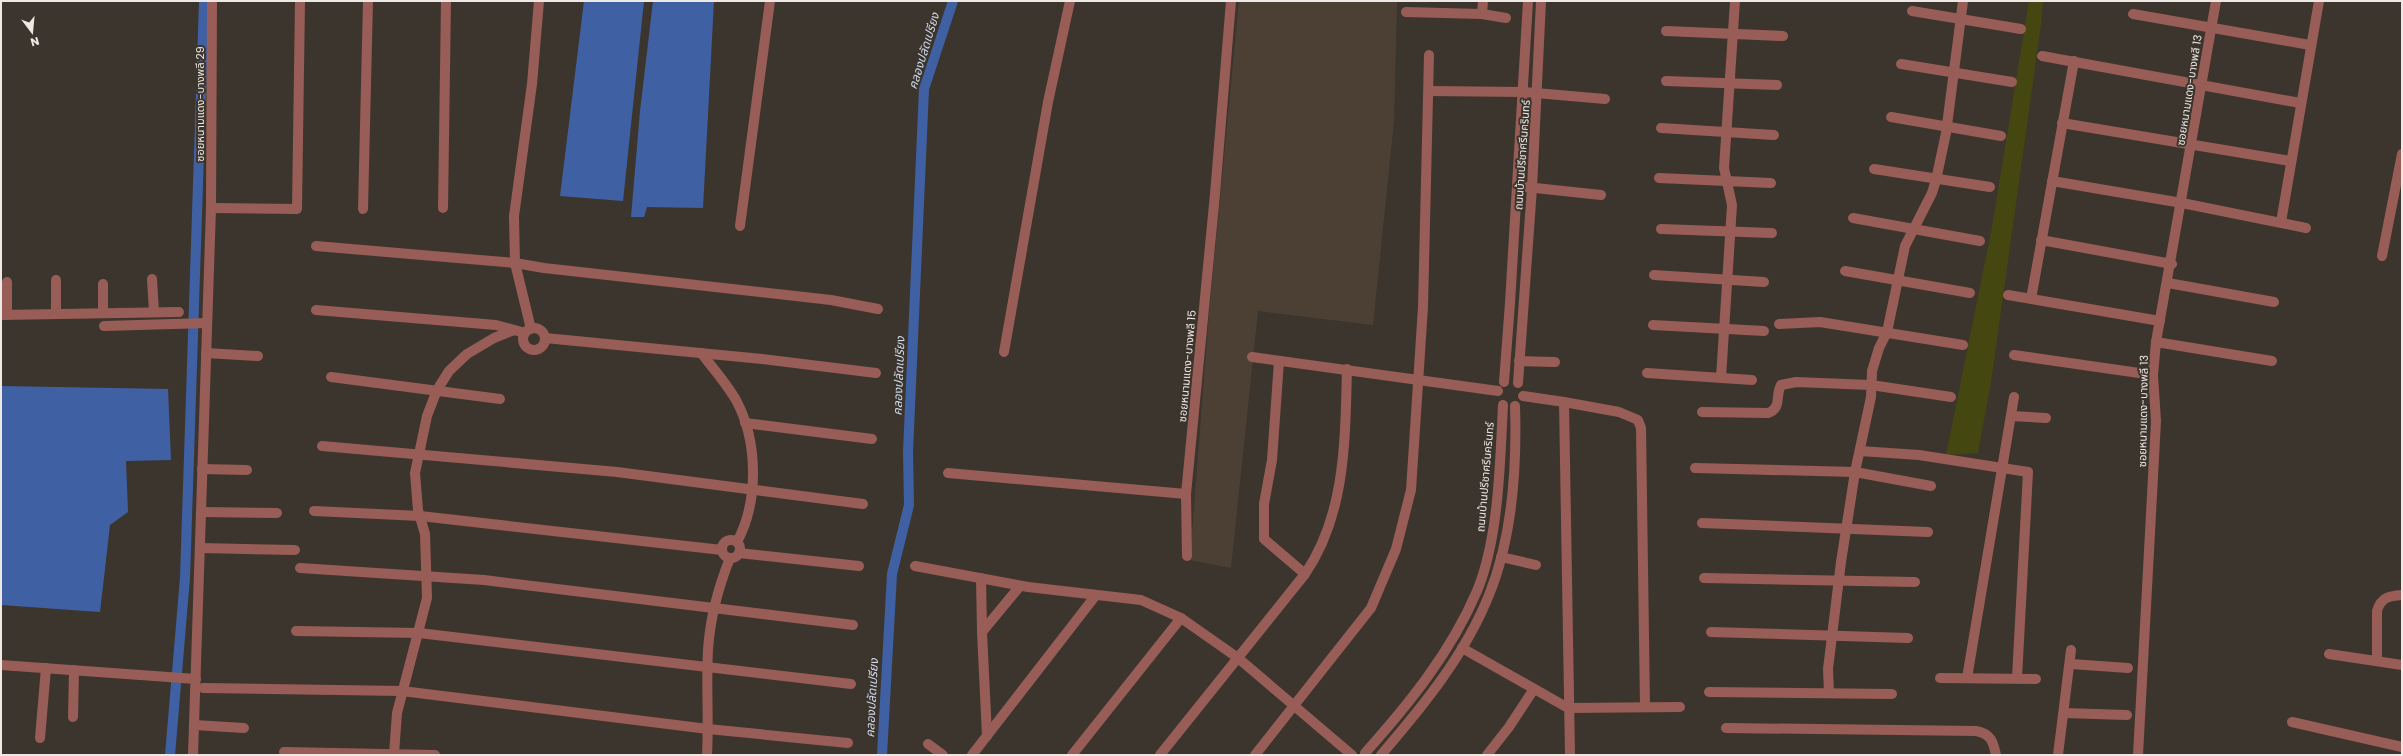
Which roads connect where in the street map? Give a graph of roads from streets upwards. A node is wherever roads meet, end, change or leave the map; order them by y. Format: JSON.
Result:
{"nodes":[{"id":1,"x":212,"y":1,"type":"edge"},
{"id":2,"x":300,"y":1,"type":"edge"},
{"id":3,"x":368,"y":1,"type":"edge"},
{"id":4,"x":446,"y":1,"type":"edge"},
{"id":5,"x":539,"y":1,"type":"edge"},
{"id":6,"x":770,"y":1,"type":"edge"},
{"id":7,"x":1070,"y":1,"type":"edge"},
{"id":8,"x":1231,"y":1,"type":"edge"},
{"id":9,"x":1483,"y":1,"type":"edge"},
{"id":10,"x":1528,"y":1,"type":"edge"},
{"id":11,"x":1541,"y":1,"type":"edge"},
{"id":12,"x":1735,"y":1,"type":"edge"},
{"id":13,"x":1964,"y":1,"type":"edge"},
{"id":14,"x":2216,"y":1,"type":"edge"},
{"id":15,"x":2319,"y":1,"type":"edge"},
{"id":16,"x":1912,"y":11,"type":"dead end"},
{"id":17,"x":1406,"y":12,"type":"dead end"},
{"id":18,"x":1482,"y":14,"type":"junction"},
{"id":19,"x":2133,"y":14,"type":"dead end"},
{"id":20,"x":1506,"y":18,"type":"dead end"},
{"id":21,"x":1962,"y":19,"type":"junction"},
{"id":22,"x":2211,"y":28,"type":"junction"},
{"id":23,"x":2021,"y":29,"type":"dead end"},
{"id":24,"x":1666,"y":32,"type":"dead end"},
{"id":25,"x":1733,"y":34,"type":"junction"},
{"id":26,"x":1783,"y":36,"type":"dead end"},
{"id":27,"x":2310,"y":45,"type":"junction"},
{"id":28,"x":1429,"y":55,"type":"dead end"},
{"id":29,"x":2042,"y":56,"type":"dead end"},
{"id":30,"x":2074,"y":61,"type":"junction"},
{"id":31,"x":1901,"y":64,"type":"dead end"},
{"id":32,"x":1954,"y":74,"type":"junction"},
{"id":33,"x":1666,"y":81,"type":"dead end"},
{"id":34,"x":2012,"y":82,"type":"dead end"},
{"id":35,"x":1730,"y":84,"type":"junction"},
{"id":36,"x":1777,"y":85,"type":"dead end"},
{"id":37,"x":2202,"y":86,"type":"junction"},
{"id":38,"x":1430,"y":91,"type":"junction"},
{"id":39,"x":1524,"y":92,"type":"junction"},
{"id":40,"x":1538,"y":93,"type":"junction"},
{"id":41,"x":1605,"y":99,"type":"dead end"},
{"id":42,"x":2300,"y":103,"type":"junction"},
{"id":43,"x":1891,"y":117,"type":"dead end"},
{"id":44,"x":2062,"y":123,"type":"junction"},
{"id":45,"x":1947,"y":126,"type":"junction"},
{"id":46,"x":1661,"y":128,"type":"dead end"},
{"id":47,"x":1727,"y":132,"type":"junction"},
{"id":48,"x":1774,"y":135,"type":"dead end"},
{"id":49,"x":2001,"y":136,"type":"dead end"},
{"id":50,"x":2192,"y":144,"type":"junction"},
{"id":51,"x":2402,"y":154,"type":"edge"},
{"id":52,"x":2290,"y":161,"type":"junction"},
{"id":53,"x":1874,"y":169,"type":"dead end"},
{"id":54,"x":1659,"y":178,"type":"dead end"},
{"id":55,"x":1936,"y":180,"type":"junction"},
{"id":56,"x":1726,"y":181,"type":"junction"},
{"id":57,"x":2052,"y":181,"type":"junction"},
{"id":58,"x":1771,"y":183,"type":"dead end"},
{"id":59,"x":1518,"y":187,"type":"junction"},
{"id":60,"x":1990,"y":187,"type":"dead end"},
{"id":61,"x":1532,"y":188,"type":"junction"},
{"id":62,"x":1601,"y":195,"type":"dead end"},
{"id":63,"x":2182,"y":203,"type":"junction"},
{"id":64,"x":211,"y":208,"type":"junction"},
{"id":65,"x":443,"y":208,"type":"dead end"},
{"id":66,"x":363,"y":209,"type":"dead end"},
{"id":67,"x":1853,"y":218,"type":"dead end"},
{"id":68,"x":2281,"y":222,"type":"junction"},
{"id":69,"x":740,"y":226,"type":"dead end"},
{"id":70,"x":2306,"y":228,"type":"dead end"},
{"id":71,"x":1661,"y":229,"type":"dead end"},
{"id":72,"x":1914,"y":229,"type":"junction"},
{"id":73,"x":1730,"y":231,"type":"junction"},
{"id":74,"x":1772,"y":233,"type":"dead end"},
{"id":75,"x":2041,"y":240,"type":"junction"},
{"id":76,"x":1980,"y":241,"type":"dead end"},
{"id":77,"x":316,"y":246,"type":"dead end"},
{"id":78,"x":2382,"y":256,"type":"dead end"},
{"id":79,"x":515,"y":263,"type":"junction"},
{"id":80,"x":2172,"y":264,"type":"junction"},
{"id":81,"x":1845,"y":271,"type":"dead end"},
{"id":82,"x":1654,"y":275,"type":"dead end"},
{"id":83,"x":152,"y":279,"type":"dead end"},
{"id":84,"x":1726,"y":279,"type":"junction"},
{"id":85,"x":56,"y":280,"type":"dead end"},
{"id":86,"x":7,"y":282,"type":"dead end"},
{"id":87,"x":1764,"y":282,"type":"dead end"},
{"id":88,"x":1898,"y":282,"type":"junction"},
{"id":89,"x":2168,"y":283,"type":"junction"},
{"id":90,"x":103,"y":284,"type":"dead end"},
{"id":91,"x":1970,"y":293,"type":"dead end"},
{"id":92,"x":2008,"y":295,"type":"dead end"},
{"id":93,"x":2031,"y":299,"type":"junction"},
{"id":94,"x":2274,"y":302,"type":"dead end"},
{"id":95,"x":878,"y":309,"type":"dead end"},
{"id":96,"x":316,"y":310,"type":"dead end"},
{"id":97,"x":154,"y":312,"type":"junction"},
{"id":98,"x":179,"y":312,"type":"dead end"},
{"id":99,"x":103,"y":313,"type":"junction"},
{"id":100,"x":56,"y":314,"type":"junction"},
{"id":101,"x":4,"y":315,"type":"edge"},
{"id":102,"x":2160,"y":321,"type":"junction"},
{"id":103,"x":207,"y":323,"type":"junction"},
{"id":104,"x":1779,"y":324,"type":"dead end"},
{"id":105,"x":1653,"y":325,"type":"dead end"},
{"id":106,"x":104,"y":326,"type":"dead end"},
{"id":107,"x":514,"y":330,"type":"junction"},
{"id":108,"x":1724,"y":330,"type":"junction"},
{"id":109,"x":528,"y":331,"type":"junction"},
{"id":110,"x":1764,"y":331,"type":"dead end"},
{"id":111,"x":1887,"y":332,"type":"junction"},
{"id":112,"x":545,"y":338,"type":"junction"},
{"id":113,"x":2156,"y":342,"type":"junction"},
{"id":114,"x":1963,"y":345,"type":"dead end"},
{"id":115,"x":1004,"y":352,"type":"dead end"},
{"id":116,"x":206,"y":353,"type":"junction"},
{"id":117,"x":701,"y":353,"type":"junction"},
{"id":118,"x":2014,"y":355,"type":"dead end"},
{"id":119,"x":258,"y":356,"type":"dead end"},
{"id":120,"x":1252,"y":357,"type":"dead end"},
{"id":121,"x":1279,"y":361,"type":"junction"},
{"id":122,"x":1519,"y":361,"type":"junction"},
{"id":123,"x":2272,"y":361,"type":"dead end"},
{"id":124,"x":1555,"y":362,"type":"dead end"},
{"id":125,"x":1347,"y":369,"type":"junction"},
{"id":126,"x":876,"y":373,"type":"dead end"},
{"id":127,"x":1647,"y":373,"type":"dead end"},
{"id":128,"x":2153,"y":375,"type":"junction"},
{"id":129,"x":331,"y":376,"type":"dead end"},
{"id":130,"x":1721,"y":378,"type":"junction"},
{"id":131,"x":1418,"y":380,"type":"junction"},
{"id":132,"x":1752,"y":380,"type":"dead end"},
{"id":133,"x":1518,"y":383,"type":"junction"},
{"id":134,"x":1871,"y":385,"type":"junction"},
{"id":135,"x":1500,"y":387,"type":"junction"},
{"id":136,"x":437,"y":390,"type":"junction"},
{"id":137,"x":1523,"y":396,"type":"junction"},
{"id":138,"x":1951,"y":397,"type":"dead end"},
{"id":139,"x":2014,"y":397,"type":"dead end"},
{"id":140,"x":500,"y":399,"type":"dead end"},
{"id":141,"x":1564,"y":402,"type":"junction"},
{"id":142,"x":1503,"y":405,"type":"junction"},
{"id":143,"x":1515,"y":406,"type":"junction"},
{"id":144,"x":1702,"y":412,"type":"dead end"},
{"id":145,"x":2011,"y":416,"type":"junction"},
{"id":146,"x":2046,"y":418,"type":"dead end"},
{"id":147,"x":744,"y":423,"type":"junction"},
{"id":148,"x":872,"y":439,"type":"dead end"},
{"id":149,"x":322,"y":446,"type":"dead end"},
{"id":150,"x":1860,"y":451,"type":"junction"},
{"id":151,"x":418,"y":452,"type":"junction"},
{"id":152,"x":1695,"y":468,"type":"dead end"},
{"id":153,"x":2001,"y":468,"type":"junction"},
{"id":154,"x":202,"y":469,"type":"junction"},
{"id":155,"x":247,"y":470,"type":"dead end"},
{"id":156,"x":1855,"y":472,"type":"junction"},
{"id":157,"x":948,"y":473,"type":"dead end"},
{"id":158,"x":1931,"y":486,"type":"dead end"},
{"id":159,"x":752,"y":488,"type":"junction"},
{"id":160,"x":1186,"y":494,"type":"junction"},
{"id":161,"x":863,"y":504,"type":"dead end"},
{"id":162,"x":314,"y":511,"type":"dead end"},
{"id":163,"x":201,"y":512,"type":"junction"},
{"id":164,"x":277,"y":513,"type":"dead end"},
{"id":165,"x":420,"y":516,"type":"junction"},
{"id":166,"x":1702,"y":524,"type":"dead end"},
{"id":167,"x":1847,"y":528,"type":"junction"},
{"id":168,"x":1928,"y":532,"type":"dead end"},
{"id":169,"x":737,"y":542,"type":"junction"},
{"id":170,"x":200,"y":548,"type":"junction"},
{"id":171,"x":295,"y":550,"type":"dead end"},
{"id":172,"x":722,"y":550,"type":"junction"},
{"id":173,"x":734,"y":555,"type":"junction"},
{"id":174,"x":1187,"y":556,"type":"dead end"},
{"id":175,"x":1501,"y":557,"type":"junction"},
{"id":176,"x":1536,"y":565,"type":"dead end"},
{"id":177,"x":860,"y":566,"type":"dead end"},
{"id":178,"x":915,"y":566,"type":"dead end"},
{"id":179,"x":300,"y":568,"type":"dead end"},
{"id":180,"x":1305,"y":574,"type":"junction"},
{"id":181,"x":426,"y":575,"type":"junction"},
{"id":182,"x":981,"y":578,"type":"junction"},
{"id":183,"x":1704,"y":578,"type":"dead end"},
{"id":184,"x":1839,"y":581,"type":"junction"},
{"id":185,"x":1915,"y":582,"type":"dead end"},
{"id":186,"x":1020,"y":586,"type":"junction"},
{"id":187,"x":2402,"y":595,"type":"edge"},
{"id":188,"x":1096,"y":596,"type":"junction"},
{"id":189,"x":714,"y":608,"type":"junction"},
{"id":190,"x":1181,"y":618,"type":"junction"},
{"id":191,"x":853,"y":625,"type":"dead end"},
{"id":192,"x":296,"y":630,"type":"dead end"},
{"id":193,"x":982,"y":632,"type":"junction"},
{"id":194,"x":1711,"y":632,"type":"dead end"},
{"id":195,"x":419,"y":633,"type":"junction"},
{"id":196,"x":1833,"y":634,"type":"junction"},
{"id":197,"x":1908,"y":638,"type":"dead end"},
{"id":198,"x":1462,"y":648,"type":"junction"},
{"id":199,"x":2071,"y":650,"type":"dead end"},
{"id":200,"x":2329,"y":654,"type":"dead end"},
{"id":201,"x":1238,"y":658,"type":"junction"},
{"id":202,"x":2377,"y":660,"type":"junction"},
{"id":203,"x":2071,"y":664,"type":"junction"},
{"id":204,"x":1,"y":665,"type":"edge"},
{"id":205,"x":2402,"y":666,"type":"edge"},
{"id":206,"x":46,"y":668,"type":"junction"},
{"id":207,"x":708,"y":668,"type":"junction"},
{"id":208,"x":2128,"y":668,"type":"dead end"},
{"id":209,"x":74,"y":670,"type":"junction"},
{"id":210,"x":1940,"y":678,"type":"dead end"},
{"id":211,"x":1967,"y":678,"type":"junction"},
{"id":212,"x":2017,"y":678,"type":"junction"},
{"id":213,"x":196,"y":679,"type":"junction"},
{"id":214,"x":2036,"y":679,"type":"dead end"},
{"id":215,"x":851,"y":684,"type":"dead end"},
{"id":216,"x":203,"y":688,"type":"dead end"},
{"id":217,"x":1534,"y":689,"type":"junction"},
{"id":218,"x":402,"y":691,"type":"junction"},
{"id":219,"x":1709,"y":692,"type":"dead end"},
{"id":220,"x":1829,"y":693,"type":"junction"},
{"id":221,"x":1892,"y":694,"type":"dead end"},
{"id":222,"x":1293,"y":706,"type":"junction"},
{"id":223,"x":1645,"y":706,"type":"junction"},
{"id":224,"x":1680,"y":707,"type":"dead end"},
{"id":225,"x":1568,"y":708,"type":"junction"},
{"id":226,"x":2064,"y":713,"type":"junction"},
{"id":227,"x":2127,"y":715,"type":"dead end"},
{"id":228,"x":73,"y":717,"type":"dead end"},
{"id":229,"x":2292,"y":722,"type":"dead end"},
{"id":230,"x":194,"y":725,"type":"junction"},
{"id":231,"x":244,"y":728,"type":"dead end"},
{"id":232,"x":1726,"y":728,"type":"dead end"},
{"id":233,"x":708,"y":729,"type":"junction"},
{"id":234,"x":987,"y":736,"type":"junction"},
{"id":235,"x":40,"y":738,"type":"dead end"},
{"id":236,"x":848,"y":743,"type":"dead end"},
{"id":237,"x":928,"y":744,"type":"dead end"},
{"id":238,"x":2402,"y":747,"type":"edge"},
{"id":239,"x":284,"y":752,"type":"dead end"},
{"id":240,"x":394,"y":754,"type":"junction"},
{"id":241,"x":1365,"y":754,"type":"edge"},
{"id":242,"x":192,"y":755,"type":"edge"},
{"id":243,"x":435,"y":755,"type":"edge"},
{"id":244,"x":707,"y":755,"type":"edge"},
{"id":245,"x":943,"y":755,"type":"edge"},
{"id":246,"x":972,"y":755,"type":"edge"},
{"id":247,"x":1072,"y":755,"type":"edge"},
{"id":248,"x":1160,"y":755,"type":"edge"},
{"id":249,"x":1255,"y":755,"type":"edge"},
{"id":250,"x":1352,"y":755,"type":"edge"},
{"id":251,"x":1381,"y":755,"type":"edge"},
{"id":252,"x":1487,"y":755,"type":"edge"},
{"id":253,"x":1570,"y":755,"type":"edge"},
{"id":254,"x":1996,"y":755,"type":"edge"},
{"id":255,"x":2058,"y":755,"type":"edge"},
{"id":256,"x":2138,"y":755,"type":"edge"}],
"edges":[{"from":1,"to":64,"type":"street","name":"ซอยหนามแดง-บางพลี 29"},
{"from":2,"to":64,"type":"street"},
{"from":3,"to":66,"type":"street"},
{"from":4,"to":65,"type":"street"},
{"from":5,"to":79,"type":"street"},
{"from":6,"to":69,"type":"street"},
{"from":7,"to":115,"type":"street"},
{"from":8,"to":160,"type":"street","name":"ซอยหนามแดง-บางพลี 15"},
{"from":9,"to":18,"type":"street"},
{"from":10,"to":39,"type":"street","name":"ถนนบ้านปรีชาศรีนครินทร์"},
{"from":11,"to":40,"type":"street","name":"ถนนบ้านปรีชาศรีนครินทร์"},
{"from":12,"to":25,"type":"street"},
{"from":13,"to":21,"type":"street"},
{"from":14,"to":22,"type":"street","name":"ซอยหนามแดง-บางพลี 13"},
{"from":15,"to":27,"type":"street"},
{"from":16,"to":21,"type":"street"},
{"from":17,"to":18,"type":"street"},
{"from":18,"to":20,"type":"street"},
{"from":19,"to":22,"type":"street"},
{"from":21,"to":23,"type":"street"},
{"from":21,"to":32,"type":"street"},
{"from":22,"to":27,"type":"street"},
{"from":22,"to":37,"type":"street","name":"ซอยหนามแดง-บางพลี 13"},
{"from":24,"to":25,"type":"street"},
{"from":25,"to":26,"type":"street"},
{"from":25,"to":35,"type":"street"},
{"from":27,"to":42,"type":"street"},
{"from":28,"to":38,"type":"street"},
{"from":29,"to":30,"type":"street"},
{"from":30,"to":37,"type":"street"},
{"from":30,"to":44,"type":"street"},
{"from":31,"to":32,"type":"street"},
{"from":32,"to":34,"type":"street"},
{"from":32,"to":45,"type":"street"},
{"from":33,"to":35,"type":"street"},
{"from":35,"to":36,"type":"street"},
{"from":35,"to":47,"type":"street"},
{"from":37,"to":42,"type":"street"},
{"from":37,"to":50,"type":"street","name":"ซอยหนามแดง-บางพลี 13"},
{"from":38,"to":39,"type":"street"},
{"from":38,"to":131,"type":"street"},
{"from":39,"to":40,"type":"street"},
{"from":39,"to":59,"type":"street","name":"ถนนบ้านปรีชาศรีนครินทร์"},
{"from":40,"to":41,"type":"street"},
{"from":40,"to":61,"type":"street","name":"ถนนบ้านปรีชาศรีนครินทร์"},
{"from":42,"to":52,"type":"street"},
{"from":43,"to":45,"type":"street"},
{"from":44,"to":50,"type":"street"},
{"from":44,"to":57,"type":"street"},
{"from":45,"to":49,"type":"street"},
{"from":45,"to":55,"type":"street"},
{"from":46,"to":47,"type":"street"},
{"from":47,"to":48,"type":"street"},
{"from":47,"to":56,"type":"street"},
{"from":50,"to":52,"type":"street"},
{"from":50,"to":63,"type":"street","name":"ซอยหนามแดง-บางพลี 13"},
{"from":51,"to":78,"type":"street"},
{"from":52,"to":68,"type":"street"},
{"from":53,"to":55,"type":"street"},
{"from":54,"to":56,"type":"street"},
{"from":55,"to":60,"type":"street"},
{"from":55,"to":72,"type":"street"},
{"from":56,"to":58,"type":"street"},
{"from":56,"to":73,"type":"street"},
{"from":57,"to":63,"type":"street"},
{"from":57,"to":75,"type":"street"},
{"from":59,"to":61,"type":"street"},
{"from":59,"to":135,"type":"street","name":"ถนนบ้านปรีชาศรีนครินทร์"},
{"from":61,"to":62,"type":"street"},
{"from":61,"to":122,"type":"street","name":"ถนนบ้านปรีชาศรีนครินทร์"},
{"from":63,"to":68,"type":"street"},
{"from":63,"to":80,"type":"street","name":"ซอยหนามแดง-บางพลี 13"},
{"from":64,"to":103,"type":"street","name":"ซอยหนามแดง-บางพลี 29"},
{"from":67,"to":72,"type":"street"},
{"from":68,"to":70,"type":"street"},
{"from":71,"to":73,"type":"street"},
{"from":72,"to":76,"type":"street"},
{"from":72,"to":88,"type":"street"},
{"from":73,"to":74,"type":"street"},
{"from":73,"to":84,"type":"street"},
{"from":75,"to":80,"type":"street"},
{"from":75,"to":93,"type":"street"},
{"from":77,"to":79,"type":"street"},
{"from":79,"to":95,"type":"street"},
{"from":79,"to":109,"type":"street"},
{"from":80,"to":89,"type":"street","name":"ซอยหนามแดง-บางพลี 13"},
{"from":81,"to":88,"type":"street"},
{"from":82,"to":84,"type":"street"},
{"from":83,"to":97,"type":"street"},
{"from":84,"to":87,"type":"street"},
{"from":84,"to":108,"type":"street"},
{"from":85,"to":100,"type":"street"},
{"from":86,"to":101,"type":"street"},
{"from":88,"to":91,"type":"street"},
{"from":88,"to":111,"type":"street"},
{"from":89,"to":94,"type":"street"},
{"from":89,"to":102,"type":"street","name":"ซอยหนามแดง-บางพลี 13"},
{"from":90,"to":99,"type":"street"},
{"from":92,"to":93,"type":"street"},
{"from":93,"to":102,"type":"street"},
{"from":96,"to":107,"type":"street"},
{"from":97,"to":98,"type":"street"},
{"from":97,"to":99,"type":"street"},
{"from":99,"to":100,"type":"street"},
{"from":100,"to":101,"type":"street"},
{"from":102,"to":113,"type":"street","name":"ซอยหนามแดง-บางพลี 13"},
{"from":103,"to":106,"type":"street"},
{"from":103,"to":116,"type":"street","name":"ซอยหนามแดง-บางพลี 29"},
{"from":104,"to":111,"type":"street"},
{"from":105,"to":108,"type":"street"},
{"from":107,"to":109,"type":"street"},
{"from":107,"to":136,"type":"street"},
{"from":108,"to":110,"type":"street"},
{"from":108,"to":130,"type":"street"},
{"from":109,"to":112,"type":"street"},
{"from":109,"to":112,"type":"street"},
{"from":111,"to":114,"type":"street"},
{"from":111,"to":134,"type":"street"},
{"from":112,"to":117,"type":"street"},
{"from":113,"to":123,"type":"street"},
{"from":113,"to":128,"type":"street","name":"ซอยหนามแดง-บางพลี 13"},
{"from":116,"to":119,"type":"street"},
{"from":116,"to":154,"type":"street","name":"ซอยหนามแดง-บางพลี 29"},
{"from":117,"to":126,"type":"street"},
{"from":117,"to":147,"type":"street"},
{"from":118,"to":128,"type":"street"},
{"from":120,"to":121,"type":"street"},
{"from":121,"to":125,"type":"street"},
{"from":121,"to":180,"type":"street"},
{"from":122,"to":124,"type":"street"},
{"from":122,"to":133,"type":"street","name":"ถนนบ้านปรีชาศรีนครินทร์"},
{"from":125,"to":131,"type":"street"},
{"from":125,"to":180,"type":"street"},
{"from":127,"to":130,"type":"street"},
{"from":128,"to":256,"type":"street","name":"ซอยหนามแดง-บางพลี 13"},
{"from":129,"to":136,"type":"street"},
{"from":130,"to":132,"type":"street"},
{"from":131,"to":135,"type":"street"},
{"from":131,"to":222,"type":"street"},
{"from":133,"to":135,"type":"street"},
{"from":133,"to":137,"type":"street","name":"ถนนบ้านปรีชาศรีนครินทร์"},
{"from":134,"to":138,"type":"street"},
{"from":134,"to":144,"type":"street"},
{"from":134,"to":150,"type":"street"},
{"from":135,"to":142,"type":"street","name":"ถนนบ้านปรีชาศรีนครินทร์"},
{"from":136,"to":140,"type":"street"},
{"from":136,"to":151,"type":"street"},
{"from":137,"to":141,"type":"street"},
{"from":137,"to":143,"type":"street"},
{"from":139,"to":145,"type":"street"},
{"from":141,"to":223,"type":"street"},
{"from":141,"to":225,"type":"street"},
{"from":142,"to":143,"type":"street"},
{"from":142,"to":241,"type":"street","name":"ถนนบ้านปรีชาศรีนครินทร์"},
{"from":143,"to":175,"type":"street"},
{"from":145,"to":146,"type":"street"},
{"from":145,"to":153,"type":"street"},
{"from":147,"to":148,"type":"street"},
{"from":147,"to":159,"type":"street"},
{"from":149,"to":151,"type":"street"},
{"from":150,"to":153,"type":"street"},
{"from":150,"to":156,"type":"street"},
{"from":151,"to":159,"type":"street"},
{"from":151,"to":165,"type":"street"},
{"from":152,"to":156,"type":"street"},
{"from":153,"to":211,"type":"street"},
{"from":153,"to":212,"type":"street"},
{"from":154,"to":155,"type":"street"},
{"from":154,"to":163,"type":"street","name":"ซอยหนามแดง-บางพลี 29"},
{"from":156,"to":158,"type":"street"},
{"from":156,"to":167,"type":"street"},
{"from":157,"to":160,"type":"street"},
{"from":159,"to":161,"type":"street"},
{"from":159,"to":169,"type":"street"},
{"from":160,"to":174,"type":"street","name":"ซอยหนามแดง-บางพลี 15"},
{"from":162,"to":165,"type":"street"},
{"from":163,"to":164,"type":"street"},
{"from":163,"to":170,"type":"street","name":"ซอยหนามแดง-บางพลี 29"},
{"from":165,"to":172,"type":"street"},
{"from":165,"to":181,"type":"street"},
{"from":166,"to":167,"type":"street"},
{"from":167,"to":168,"type":"street"},
{"from":167,"to":184,"type":"street"},
{"from":169,"to":172,"type":"street"},
{"from":169,"to":173,"type":"street"},
{"from":170,"to":171,"type":"street"},
{"from":170,"to":213,"type":"street","name":"ซอยหนามแดง-บางพลี 29"},
{"from":172,"to":173,"type":"street"},
{"from":173,"to":177,"type":"street"},
{"from":173,"to":189,"type":"street"},
{"from":175,"to":176,"type":"street"},
{"from":175,"to":198,"type":"street"},
{"from":178,"to":182,"type":"street"},
{"from":179,"to":181,"type":"street"},
{"from":180,"to":201,"type":"street"},
{"from":181,"to":189,"type":"street"},
{"from":181,"to":195,"type":"street"},
{"from":182,"to":186,"type":"street"},
{"from":182,"to":193,"type":"street"},
{"from":183,"to":184,"type":"street"},
{"from":184,"to":185,"type":"street"},
{"from":184,"to":196,"type":"street"},
{"from":186,"to":188,"type":"street"},
{"from":186,"to":193,"type":"street"},
{"from":187,"to":202,"type":"street"},
{"from":188,"to":190,"type":"street"},
{"from":188,"to":234,"type":"street"},
{"from":189,"to":191,"type":"street"},
{"from":189,"to":207,"type":"street"},
{"from":190,"to":201,"type":"street"},
{"from":190,"to":247,"type":"street"},
{"from":192,"to":195,"type":"street"},
{"from":193,"to":234,"type":"street"},
{"from":194,"to":196,"type":"street"},
{"from":195,"to":207,"type":"street"},
{"from":195,"to":218,"type":"street"},
{"from":196,"to":197,"type":"street"},
{"from":196,"to":220,"type":"street"},
{"from":198,"to":217,"type":"street"},
{"from":198,"to":251,"type":"street"},
{"from":199,"to":203,"type":"street"},
{"from":200,"to":202,"type":"street"},
{"from":201,"to":222,"type":"street"},
{"from":201,"to":248,"type":"street"},
{"from":202,"to":205,"type":"street"},
{"from":203,"to":208,"type":"street"},
{"from":203,"to":226,"type":"street"},
{"from":204,"to":206,"type":"street"},
{"from":206,"to":209,"type":"street"},
{"from":206,"to":235,"type":"street"},
{"from":207,"to":215,"type":"street"},
{"from":207,"to":233,"type":"street"},
{"from":209,"to":213,"type":"street"},
{"from":209,"to":228,"type":"street"},
{"from":210,"to":211,"type":"street"},
{"from":211,"to":212,"type":"street"},
{"from":212,"to":214,"type":"street"},
{"from":213,"to":230,"type":"street","name":"ซอยหนามแดง-บางพลี 29"},
{"from":216,"to":218,"type":"street"},
{"from":217,"to":225,"type":"street"},
{"from":217,"to":252,"type":"street"},
{"from":218,"to":233,"type":"street"},
{"from":218,"to":240,"type":"street"},
{"from":219,"to":220,"type":"street"},
{"from":220,"to":221,"type":"street"},
{"from":222,"to":249,"type":"street"},
{"from":222,"to":250,"type":"street"},
{"from":223,"to":224,"type":"street"},
{"from":223,"to":225,"type":"street"},
{"from":225,"to":253,"type":"street"},
{"from":226,"to":227,"type":"street"},
{"from":226,"to":255,"type":"street"},
{"from":229,"to":238,"type":"street"},
{"from":230,"to":231,"type":"street"},
{"from":230,"to":242,"type":"street","name":"ซอยหนามแดง-บางพลี 29"},
{"from":232,"to":254,"type":"street"},
{"from":233,"to":236,"type":"street"},
{"from":233,"to":244,"type":"street"},
{"from":234,"to":246,"type":"street"},
{"from":237,"to":245,"type":"street"},
{"from":239,"to":240,"type":"street"},
{"from":240,"to":243,"type":"street"}]}
